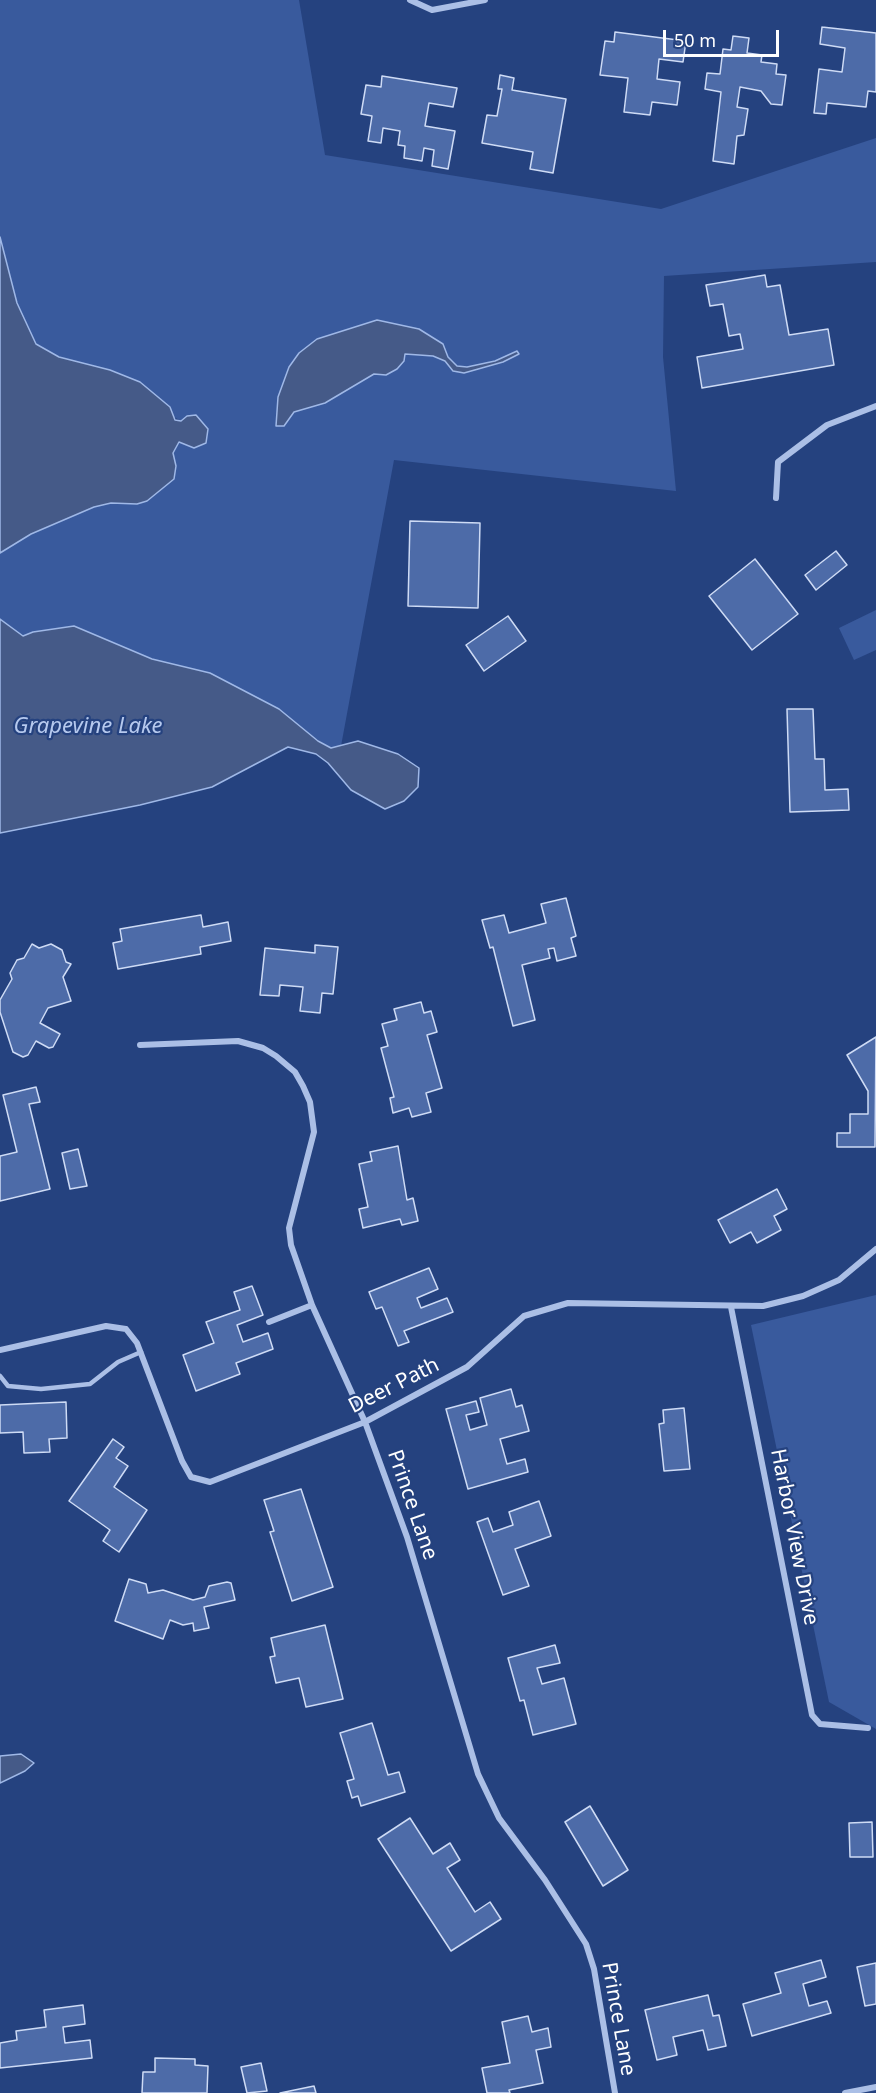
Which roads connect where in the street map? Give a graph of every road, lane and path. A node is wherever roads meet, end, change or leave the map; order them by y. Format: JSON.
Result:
{"nodes":[{"id":1,"x":410,"y":0,"type":"edge"},
{"id":2,"x":485,"y":0,"type":"edge"},
{"id":3,"x":876,"y":406,"type":"edge"},
{"id":4,"x":776,"y":498,"type":"dead end"},
{"id":5,"x":140,"y":1045,"type":"dead end"},
{"id":6,"x":876,"y":1249,"type":"edge"},
{"id":7,"x":312,"y":1305,"type":"junction"},
{"id":8,"x":732,"y":1306,"type":"junction"},
{"id":9,"x":269,"y":1322,"type":"dead end"},
{"id":10,"x":0,"y":1350,"type":"edge"},
{"id":11,"x":141,"y":1352,"type":"junction"},
{"id":12,"x":0,"y":1376,"type":"edge"},
{"id":13,"x":365,"y":1422,"type":"junction"},
{"id":14,"x":868,"y":1728,"type":"dead end"},
{"id":15,"x":876,"y":2087,"type":"edge"},
{"id":16,"x":615,"y":2093,"type":"edge"},
{"id":17,"x":845,"y":2093,"type":"edge"}],
"edges":[{"from":1,"to":2,"type":"street"},
{"from":3,"to":4,"type":"street"},
{"from":5,"to":7,"type":"street","name":"Prince Lane"},
{"from":6,"to":8,"type":"street","name":"Deer Path"},
{"from":7,"to":9,"type":"street"},
{"from":7,"to":13,"type":"street","name":"Prince Lane"},
{"from":8,"to":13,"type":"street","name":"Deer Path"},
{"from":8,"to":14,"type":"street","name":"Harbor View Drive"},
{"from":10,"to":11,"type":"street","name":"Deer Path"},
{"from":11,"to":12,"type":"lane"},
{"from":11,"to":13,"type":"street","name":"Deer Path"},
{"from":13,"to":16,"type":"street","name":"Prince Lane"},
{"from":15,"to":17,"type":"street"}]}
